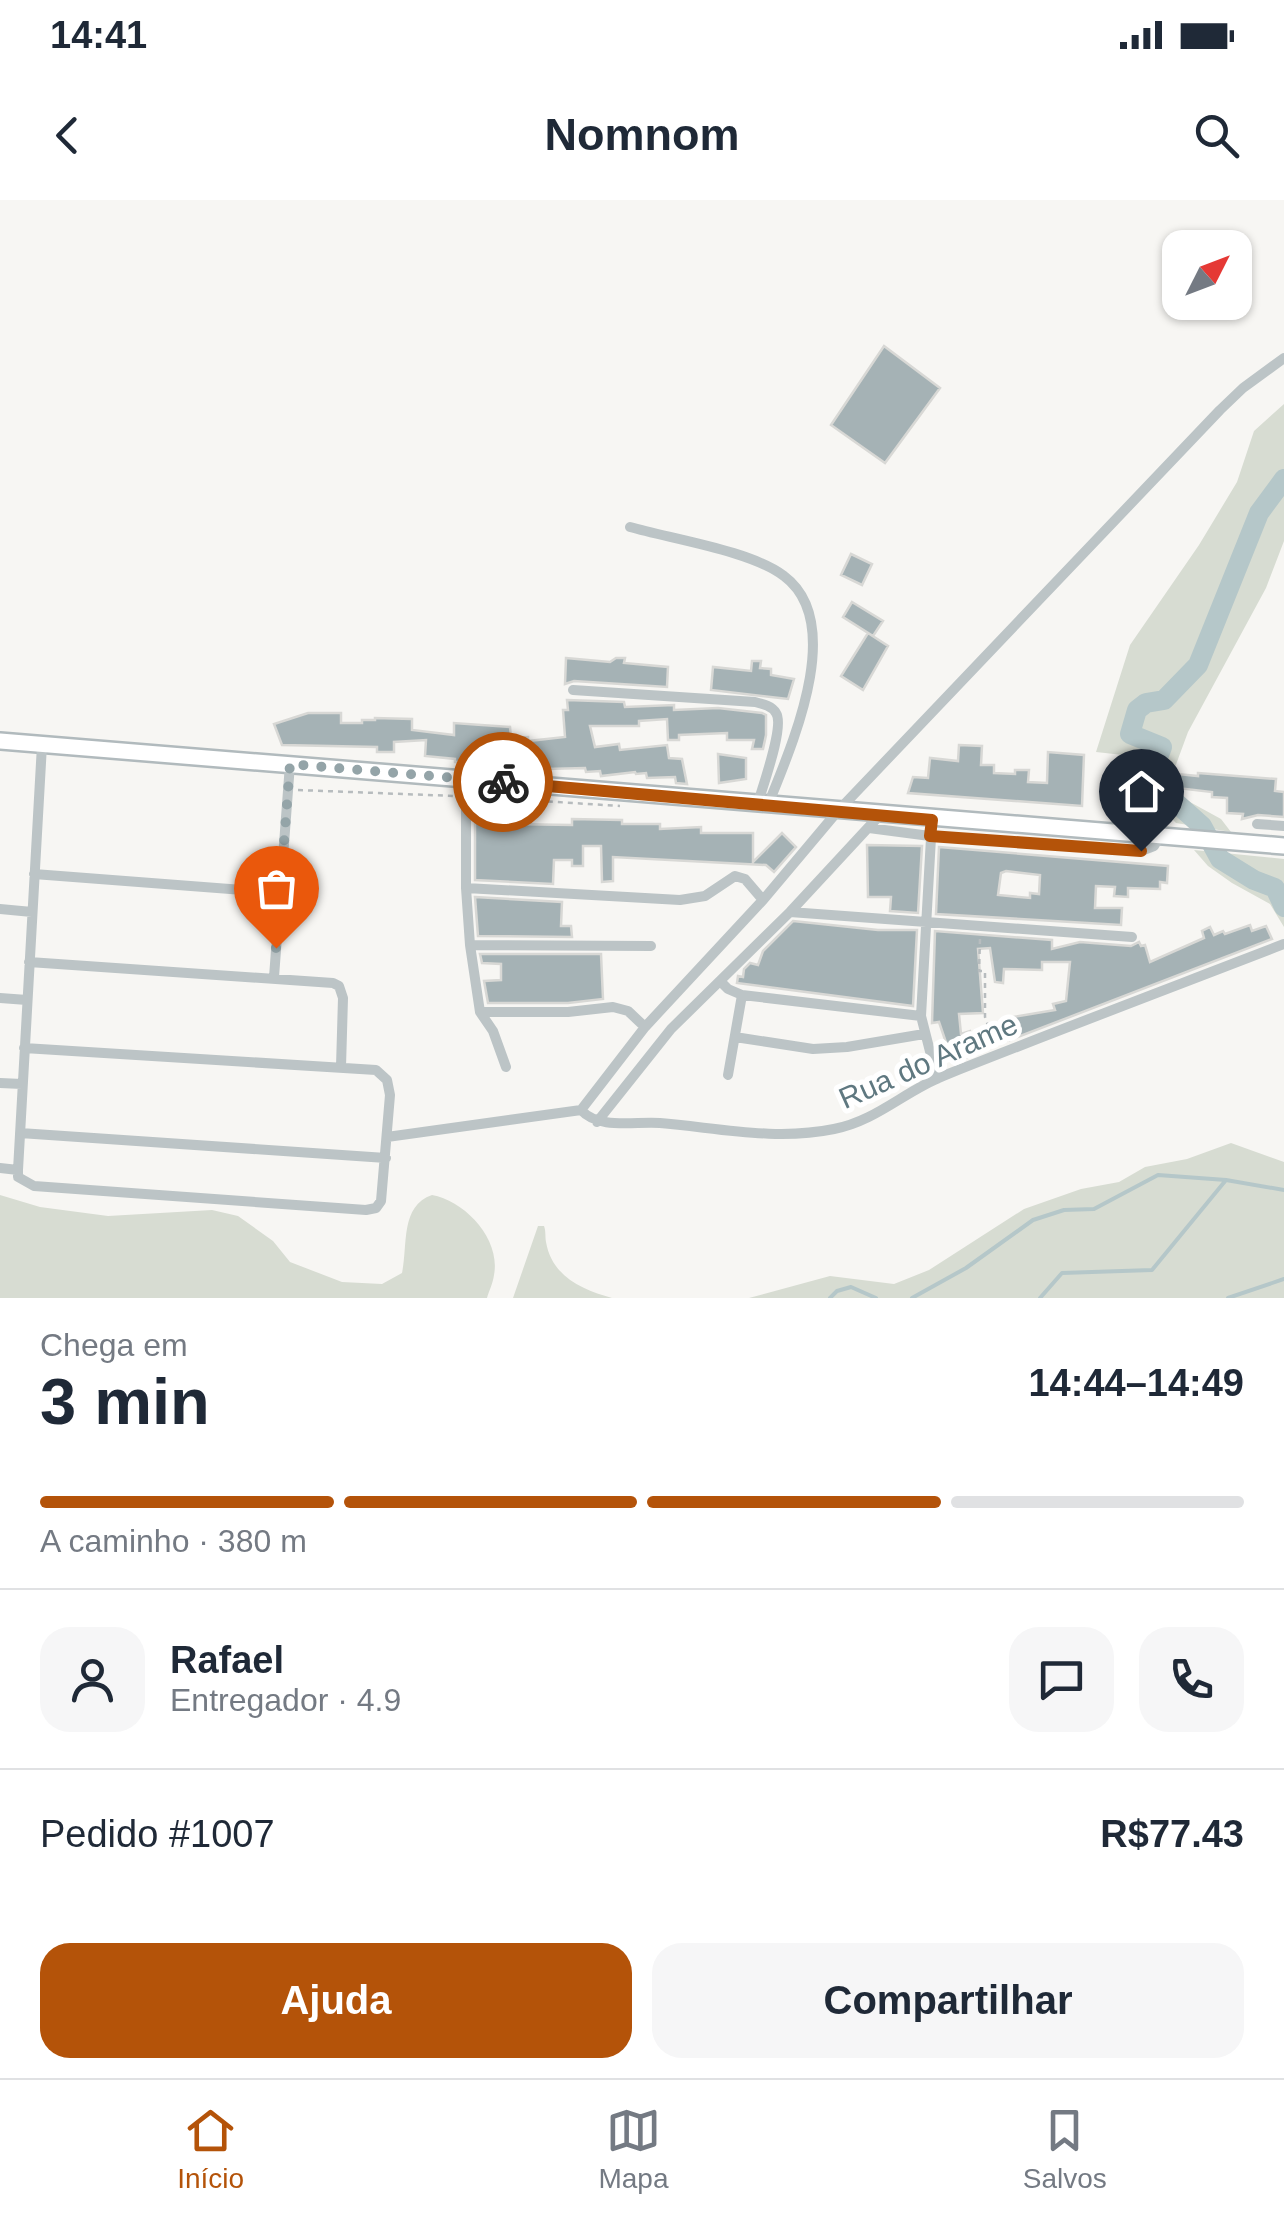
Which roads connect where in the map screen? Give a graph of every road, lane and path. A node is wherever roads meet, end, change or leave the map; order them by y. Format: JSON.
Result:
{"nodes":[{"id":1,"x":1284,"y":358,"type":"edge"},
{"id":2,"x":630,"y":528,"type":"dead end"},
{"id":3,"x":573,"y":690,"type":"dead end"},
{"id":4,"x":0,"y":742,"type":"edge"},
{"id":5,"x":42,"y":745,"type":"junction"},
{"id":6,"x":290,"y":764,"type":"junction"},
{"id":7,"x":466,"y":778,"type":"junction"},
{"id":8,"x":290,"y":789,"type":"junction"},
{"id":9,"x":466,"y":796,"type":"junction"},
{"id":10,"x":620,"y":806,"type":"dead end"},
{"id":11,"x":762,"y":806,"type":"junction"},
{"id":12,"x":837,"y":812,"type":"junction"},
{"id":13,"x":874,"y":822,"type":"junction"},
{"id":14,"x":1257,"y":824,"type":"dead end"},
{"id":15,"x":1284,"y":826,"type":"edge"},
{"id":16,"x":931,"y":828,"type":"junction"},
{"id":17,"x":1276,"y":846,"type":"edge"},
{"id":18,"x":34,"y":874,"type":"junction"},
{"id":19,"x":466,"y":888,"type":"junction"},
{"id":20,"x":280,"y":893,"type":"junction"},
{"id":21,"x":763,"y":900,"type":"junction"},
{"id":22,"x":0,"y":910,"type":"edge"},
{"id":23,"x":32,"y":912,"type":"junction"},
{"id":24,"x":790,"y":912,"type":"junction"},
{"id":25,"x":927,"y":924,"type":"junction"},
{"id":26,"x":981,"y":928,"type":"junction"},
{"id":27,"x":1132,"y":936,"type":"dead end"},
{"id":28,"x":1284,"y":944,"type":"edge"},
{"id":29,"x":470,"y":945,"type":"junction"},
{"id":30,"x":652,"y":946,"type":"dead end"},
{"id":31,"x":29,"y":962,"type":"junction"},
{"id":32,"x":274,"y":977,"type":"junction"},
{"id":33,"x":720,"y":981,"type":"junction"},
{"id":34,"x":742,"y":995,"type":"junction"},
{"id":35,"x":0,"y":998,"type":"edge"},
{"id":36,"x":27,"y":1000,"type":"junction"},
{"id":37,"x":480,"y":1012,"type":"junction"},
{"id":38,"x":921,"y":1016,"type":"junction"},
{"id":39,"x":645,"y":1027,"type":"junction"},
{"id":40,"x":924,"y":1034,"type":"junction"},
{"id":41,"x":734,"y":1036,"type":"junction"},
{"id":42,"x":24,"y":1048,"type":"junction"},
{"id":43,"x":998,"y":1055,"type":"junction"},
{"id":44,"x":340,"y":1067,"type":"junction"},
{"id":45,"x":506,"y":1067,"type":"dead end"},
{"id":46,"x":728,"y":1076,"type":"dead end"},
{"id":47,"x":937,"y":1079,"type":"junction"},
{"id":48,"x":0,"y":1083,"type":"edge"},
{"id":49,"x":22,"y":1084,"type":"junction"},
{"id":50,"x":581,"y":1110,"type":"junction"},
{"id":51,"x":597,"y":1122,"type":"junction"},
{"id":52,"x":20,"y":1133,"type":"junction"},
{"id":53,"x":388,"y":1137,"type":"junction"},
{"id":54,"x":386,"y":1158,"type":"junction"},
{"id":55,"x":0,"y":1168,"type":"edge"},
{"id":56,"x":18,"y":1170,"type":"junction"}],
"edges":[{"from":1,"to":12,"type":"street"},
{"from":2,"to":11,"type":"street"},
{"from":3,"to":11,"type":"street"},
{"from":4,"to":5,"type":"main road"},
{"from":5,"to":6,"type":"main road"},
{"from":5,"to":18,"type":"street"},
{"from":6,"to":7,"type":"main road"},
{"from":6,"to":8,"type":"street"},
{"from":7,"to":9,"type":"street"},
{"from":7,"to":11,"type":"main road"},
{"from":8,"to":9,"type":"path"},
{"from":8,"to":20,"type":"street"},
{"from":9,"to":10,"type":"path"},
{"from":9,"to":19,"type":"street"},
{"from":11,"to":12,"type":"main road"},
{"from":12,"to":13,"type":"main road"},
{"from":12,"to":21,"type":"street"},
{"from":13,"to":16,"type":"main road"},
{"from":13,"to":24,"type":"street"},
{"from":14,"to":15,"type":"street"},
{"from":16,"to":17,"type":"main road"},
{"from":16,"to":25,"type":"street"},
{"from":18,"to":20,"type":"street"},
{"from":18,"to":23,"type":"street"},
{"from":19,"to":21,"type":"street"},
{"from":19,"to":29,"type":"street"},
{"from":20,"to":32,"type":"street"},
{"from":21,"to":39,"type":"street"},
{"from":22,"to":23,"type":"street"},
{"from":23,"to":31,"type":"street"},
{"from":24,"to":25,"type":"street"},
{"from":24,"to":33,"type":"street"},
{"from":25,"to":26,"type":"street"},
{"from":25,"to":38,"type":"street"},
{"from":26,"to":27,"type":"street"},
{"from":26,"to":43,"type":"path"},
{"from":28,"to":43,"type":"street","name":"Rua do Arame"},
{"from":29,"to":30,"type":"street"},
{"from":29,"to":37,"type":"street"},
{"from":31,"to":32,"type":"street"},
{"from":31,"to":36,"type":"street"},
{"from":32,"to":44,"type":"street"},
{"from":33,"to":34,"type":"street"},
{"from":33,"to":51,"type":"street"},
{"from":34,"to":38,"type":"street"},
{"from":34,"to":41,"type":"street"},
{"from":35,"to":36,"type":"street"},
{"from":36,"to":42,"type":"street"},
{"from":37,"to":39,"type":"street"},
{"from":37,"to":45,"type":"street"},
{"from":38,"to":40,"type":"street"},
{"from":39,"to":50,"type":"street"},
{"from":40,"to":41,"type":"street"},
{"from":40,"to":47,"type":"street"},
{"from":41,"to":46,"type":"street"},
{"from":42,"to":44,"type":"street"},
{"from":42,"to":49,"type":"street"},
{"from":43,"to":47,"type":"street","name":"Rua do Arame"},
{"from":44,"to":53,"type":"street"},
{"from":47,"to":51,"type":"street","name":"Rua do Arame"},
{"from":48,"to":49,"type":"street"},
{"from":49,"to":52,"type":"street"},
{"from":50,"to":51,"type":"street"},
{"from":50,"to":53,"type":"street"},
{"from":52,"to":54,"type":"street"},
{"from":52,"to":56,"type":"street"},
{"from":53,"to":54,"type":"street"},
{"from":54,"to":56,"type":"street"},
{"from":55,"to":56,"type":"street"}]}
